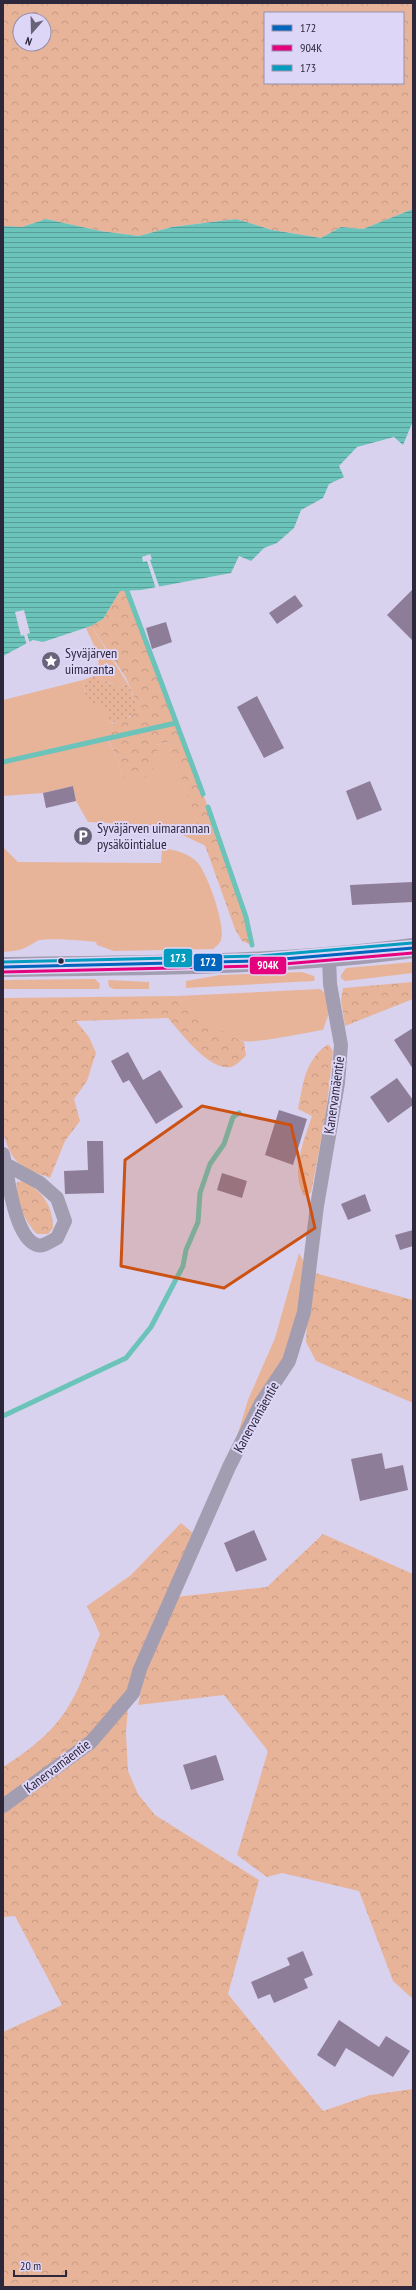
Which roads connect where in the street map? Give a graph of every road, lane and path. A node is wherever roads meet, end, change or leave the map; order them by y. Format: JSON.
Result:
{"nodes":[{"id":1,"x":413,"y":948,"type":"edge"},
{"id":2,"x":328,"y":957,"type":"junction"},
{"id":3,"x":3,"y":967,"type":"edge"},
{"id":4,"x":4,"y":1159,"type":"edge"},
{"id":5,"x":3,"y":1806,"type":"edge"}],
"edges":[{"from":1,"to":2,"type":"main road"},
{"from":2,"to":3,"type":"main road"},
{"from":2,"to":5,"type":"street","name":"Kanervamäentie"},
{"from":4,"to":4,"type":"street"}]}
